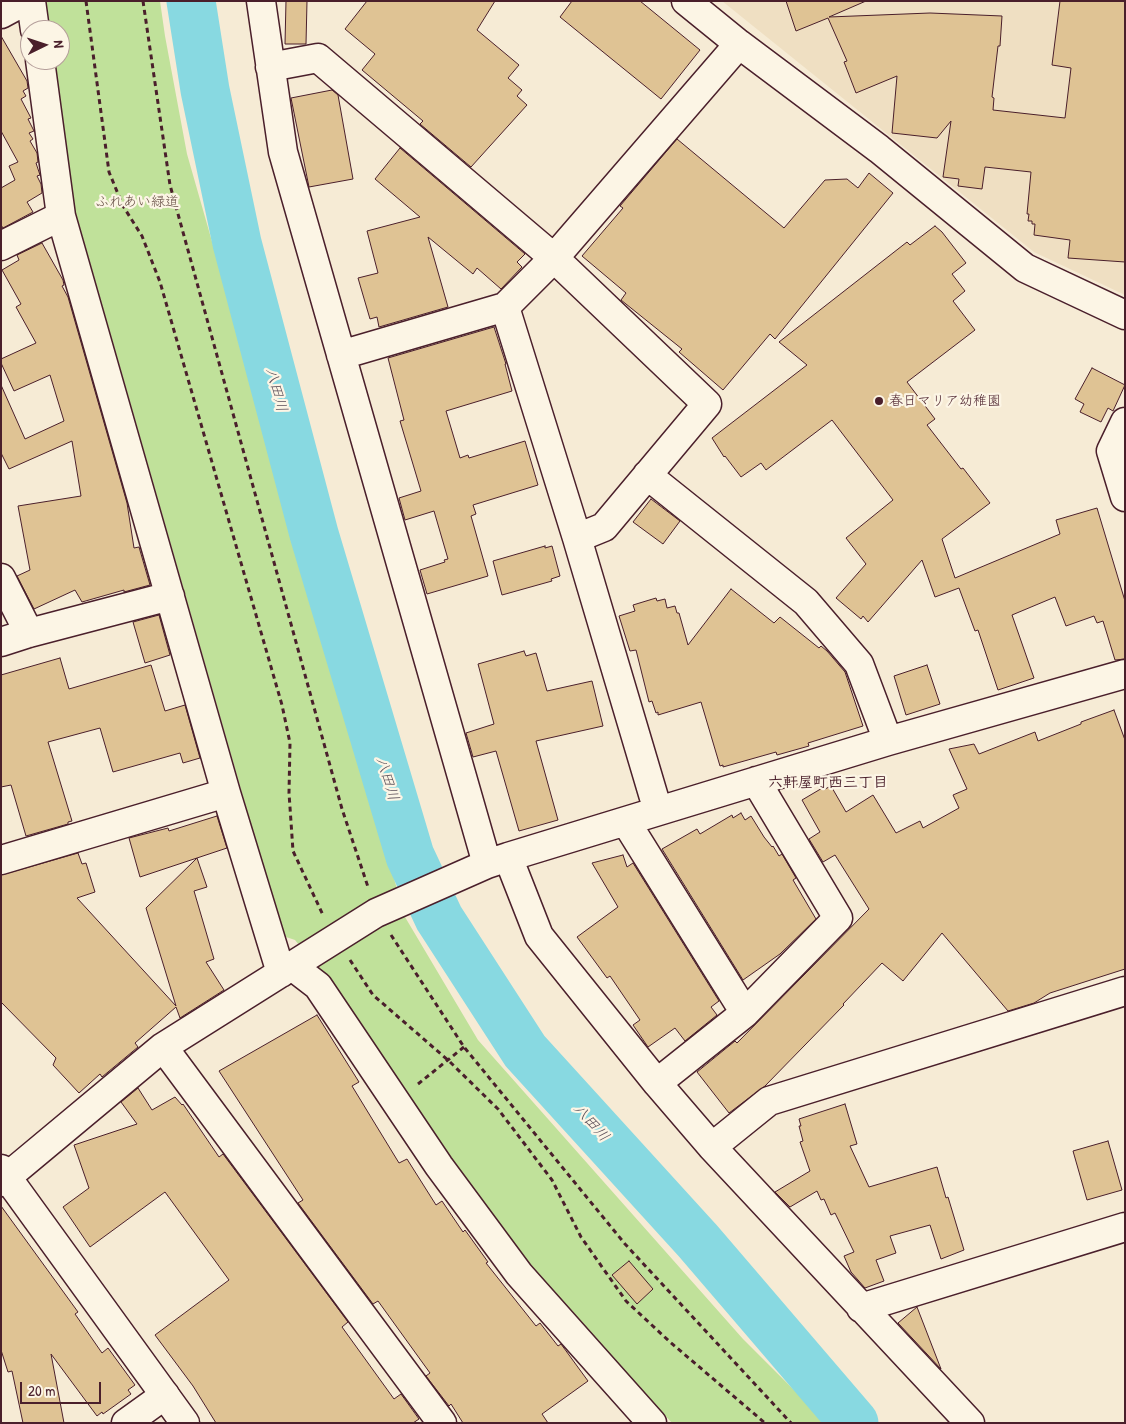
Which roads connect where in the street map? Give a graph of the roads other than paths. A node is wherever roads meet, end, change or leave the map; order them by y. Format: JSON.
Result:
{"nodes":[{"id":1,"x":25,"y":1,"type":"edge"},
{"id":2,"x":31,"y":1,"type":"edge"},
{"id":3,"x":261,"y":1,"type":"edge"},
{"id":4,"x":686,"y":1,"type":"edge"},
{"id":5,"x":1,"y":14,"type":"edge"},
{"id":6,"x":34,"y":20,"type":"edge"},
{"id":7,"x":738,"y":44,"type":"junction"},
{"id":8,"x":270,"y":67,"type":"junction"},
{"id":9,"x":41,"y":70,"type":"edge"},
{"id":10,"x":62,"y":216,"type":"junction"},
{"id":11,"x":1,"y":246,"type":"edge"},
{"id":12,"x":554,"y":258,"type":"junction"},
{"id":13,"x":505,"y":307,"type":"junction"},
{"id":14,"x":1125,"y":315,"type":"edge"},
{"id":15,"x":341,"y":355,"type":"junction"},
{"id":16,"x":1125,"y":422,"type":"edge"},
{"id":17,"x":646,"y":475,"type":"junction"},
{"id":18,"x":1125,"y":497,"type":"edge"},
{"id":19,"x":577,"y":538,"type":"junction"},
{"id":20,"x":1,"y":578,"type":"edge"},
{"id":21,"x":170,"y":596,"type":"junction"},
{"id":22,"x":29,"y":633,"type":"junction"},
{"id":23,"x":1,"y":642,"type":"edge"},
{"id":24,"x":1125,"y":674,"type":"edge"},
{"id":25,"x":888,"y":741,"type":"junction"},
{"id":26,"x":756,"y":781,"type":"junction"},
{"id":27,"x":226,"y":793,"type":"junction"},
{"id":28,"x":658,"y":811,"type":"junction"},
{"id":29,"x":626,"y":822,"type":"junction"},
{"id":30,"x":1,"y":860,"type":"edge"},
{"id":31,"x":497,"y":860,"type":"junction"},
{"id":32,"x":287,"y":969,"type":"junction"},
{"id":33,"x":1125,"y":991,"type":"edge"},
{"id":34,"x":745,"y":1013,"type":"junction"},
{"id":35,"x":163,"y":1047,"type":"junction"},
{"id":36,"x":657,"y":1083,"type":"junction"},
{"id":37,"x":712,"y":1147,"type":"junction"},
{"id":38,"x":3,"y":1175,"type":"edge"},
{"id":39,"x":1125,"y":1227,"type":"edge"},
{"id":40,"x":862,"y":1308,"type":"junction"},
{"id":41,"x":165,"y":1395,"type":"junction"},
{"id":42,"x":126,"y":1423,"type":"edge"},
{"id":43,"x":185,"y":1423,"type":"edge"},
{"id":44,"x":442,"y":1423,"type":"edge"},
{"id":45,"x":652,"y":1423,"type":"edge"},
{"id":46,"x":970,"y":1423,"type":"edge"}],
"edges":[{"from":1,"to":5,"type":"street"},
{"from":2,"to":6,"type":"street"},
{"from":3,"to":8,"type":"street"},
{"from":4,"to":7,"type":"street"},
{"from":7,"to":12,"type":"street"},
{"from":7,"to":14,"type":"street"},
{"from":8,"to":12,"type":"street"},
{"from":8,"to":15,"type":"street"},
{"from":9,"to":10,"type":"street"},
{"from":10,"to":11,"type":"street"},
{"from":10,"to":21,"type":"street"},
{"from":12,"to":13,"type":"street"},
{"from":12,"to":17,"type":"street"},
{"from":13,"to":15,"type":"street"},
{"from":13,"to":19,"type":"street"},
{"from":15,"to":31,"type":"street"},
{"from":16,"to":18,"type":"street"},
{"from":17,"to":19,"type":"street"},
{"from":17,"to":25,"type":"street"},
{"from":19,"to":28,"type":"street"},
{"from":20,"to":22,"type":"street"},
{"from":21,"to":22,"type":"street"},
{"from":21,"to":27,"type":"street"},
{"from":22,"to":23,"type":"street"},
{"from":24,"to":25,"type":"street"},
{"from":25,"to":26,"type":"street"},
{"from":26,"to":28,"type":"street"},
{"from":26,"to":34,"type":"street"},
{"from":27,"to":30,"type":"street"},
{"from":27,"to":32,"type":"street"},
{"from":28,"to":29,"type":"street"},
{"from":29,"to":31,"type":"street"},
{"from":29,"to":34,"type":"street"},
{"from":31,"to":32,"type":"street"},
{"from":31,"to":36,"type":"street"},
{"from":32,"to":35,"type":"street"},
{"from":32,"to":45,"type":"street"},
{"from":33,"to":37,"type":"street"},
{"from":34,"to":36,"type":"street"},
{"from":35,"to":38,"type":"street"},
{"from":35,"to":44,"type":"street"},
{"from":36,"to":37,"type":"street"},
{"from":37,"to":40,"type":"street"},
{"from":38,"to":41,"type":"street"},
{"from":39,"to":40,"type":"street"},
{"from":40,"to":46,"type":"street"},
{"from":41,"to":42,"type":"street"},
{"from":41,"to":43,"type":"street"}]}
